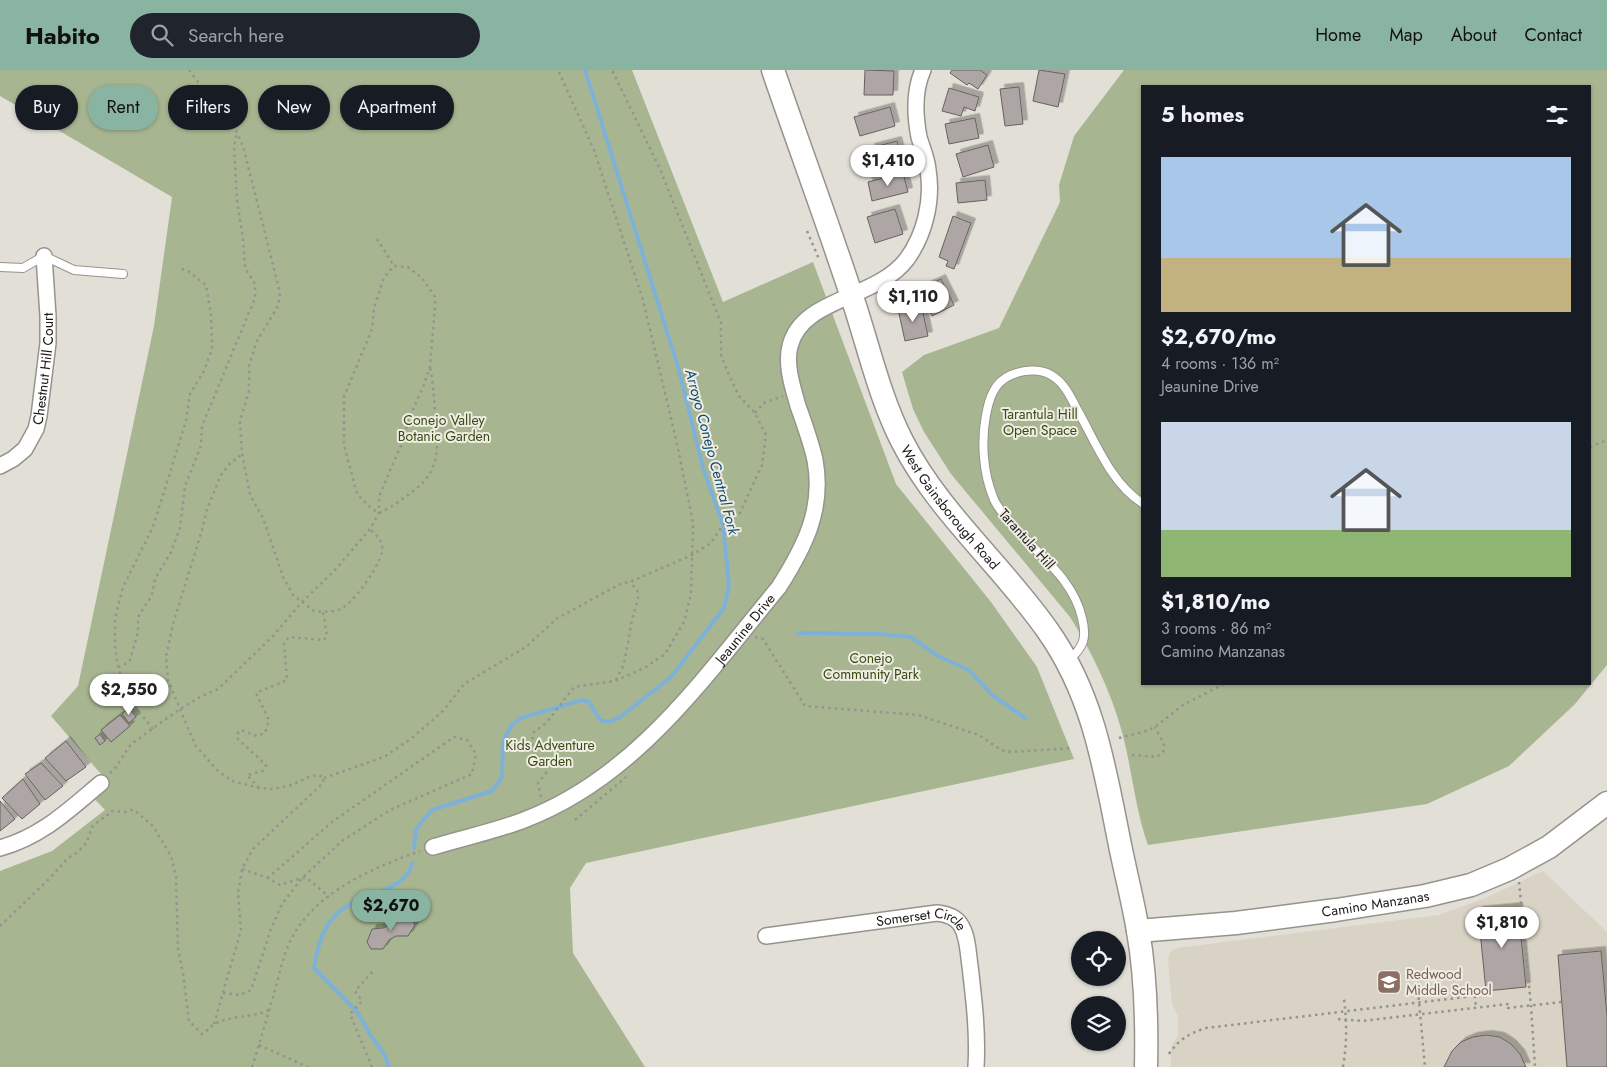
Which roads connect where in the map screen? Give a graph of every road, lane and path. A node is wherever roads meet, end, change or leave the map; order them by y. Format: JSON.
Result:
{"nodes":[{"id":1,"x":189,"y":70,"type":"edge"},
{"id":2,"x":558,"y":70,"type":"edge"},
{"id":3,"x":612,"y":70,"type":"edge"},
{"id":4,"x":773,"y":70,"type":"edge"},
{"id":5,"x":923,"y":70,"type":"edge"},
{"id":6,"x":237,"y":131,"type":"junction"},
{"id":7,"x":377,"y":239,"type":"dead end"},
{"id":8,"x":44,"y":256,"type":"junction"},
{"id":9,"x":394,"y":266,"type":"junction"},
{"id":10,"x":0,"y":267,"type":"edge"},
{"id":11,"x":179,"y":268,"type":"dead end"},
{"id":12,"x":123,"y":274,"type":"dead end"},
{"id":13,"x":852,"y":296,"type":"junction"},
{"id":14,"x":430,"y":367,"type":"junction"},
{"id":15,"x":794,"y":394,"type":"junction"},
{"id":16,"x":754,"y":413,"type":"junction"},
{"id":17,"x":1607,"y":440,"type":"edge"},
{"id":18,"x":1591,"y":448,"type":"edge"},
{"id":19,"x":242,"y":453,"type":"junction"},
{"id":20,"x":0,"y":466,"type":"edge"},
{"id":21,"x":1141,"y":502,"type":"edge"},
{"id":22,"x":379,"y":513,"type":"junction"},
{"id":23,"x":370,"y":529,"type":"junction"},
{"id":24,"x":692,"y":555,"type":"junction"},
{"id":25,"x":630,"y":582,"type":"junction"},
{"id":26,"x":302,"y":602,"type":"junction"},
{"id":27,"x":323,"y":612,"type":"junction"},
{"id":28,"x":749,"y":644,"type":"dead end"},
{"id":29,"x":1067,"y":662,"type":"junction"},
{"id":30,"x":118,"y":667,"type":"junction"},
{"id":31,"x":616,"y":681,"type":"junction"},
{"id":32,"x":1222,"y":685,"type":"edge"},
{"id":33,"x":180,"y":709,"type":"junction"},
{"id":34,"x":1156,"y":727,"type":"junction"},
{"id":35,"x":153,"y":729,"type":"junction"},
{"id":36,"x":1119,"y":738,"type":"dead end"},
{"id":37,"x":1073,"y":748,"type":"dead end"},
{"id":38,"x":1132,"y":754,"type":"dead end"},
{"id":39,"x":630,"y":774,"type":"dead end"},
{"id":40,"x":324,"y":778,"type":"junction"},
{"id":41,"x":101,"y":783,"type":"joint"},
{"id":42,"x":259,"y":788,"type":"junction"},
{"id":43,"x":1607,"y":803,"type":"edge"},
{"id":44,"x":545,"y":810,"type":"junction"},
{"id":45,"x":575,"y":820,"type":"dead end"},
{"id":46,"x":433,"y":847,"type":"joint"},
{"id":47,"x":0,"y":848,"type":"edge"},
{"id":48,"x":242,"y":869,"type":"junction"},
{"id":49,"x":1509,"y":870,"type":"junction"},
{"id":50,"x":268,"y":878,"type":"junction"},
{"id":51,"x":302,"y":878,"type":"junction"},
{"id":52,"x":329,"y":897,"type":"junction"},
{"id":53,"x":0,"y":926,"type":"edge"},
{"id":54,"x":766,"y":936,"type":"dead end"},
{"id":55,"x":1140,"y":941,"type":"junction"},
{"id":56,"x":375,"y":969,"type":"dead end"},
{"id":57,"x":1458,"y":985,"type":"dead end"},
{"id":58,"x":1418,"y":991,"type":"dead end"},
{"id":59,"x":223,"y":993,"type":"junction"},
{"id":60,"x":1470,"y":994,"type":"junction"},
{"id":61,"x":1344,"y":999,"type":"dead end"},
{"id":62,"x":1561,"y":1002,"type":"dead end"},
{"id":63,"x":1419,"y":1003,"type":"junction"},
{"id":64,"x":1531,"y":1006,"type":"junction"},
{"id":65,"x":1476,"y":1008,"type":"junction"},
{"id":66,"x":269,"y":1010,"type":"junction"},
{"id":67,"x":1345,"y":1012,"type":"junction"},
{"id":68,"x":1421,"y":1014,"type":"junction"},
{"id":69,"x":1338,"y":1019,"type":"dead end"},
{"id":70,"x":1347,"y":1021,"type":"junction"},
{"id":71,"x":214,"y":1024,"type":"junction"},
{"id":72,"x":259,"y":1046,"type":"junction"},
{"id":73,"x":1170,"y":1054,"type":"dead end"},
{"id":74,"x":252,"y":1067,"type":"edge"},
{"id":75,"x":308,"y":1067,"type":"edge"},
{"id":76,"x":372,"y":1067,"type":"edge"},
{"id":77,"x":976,"y":1067,"type":"edge"},
{"id":78,"x":1146,"y":1067,"type":"edge"},
{"id":79,"x":1343,"y":1067,"type":"edge"},
{"id":80,"x":1425,"y":1067,"type":"edge"},
{"id":81,"x":1535,"y":1067,"type":"edge"}],
"edges":[{"from":1,"to":6,"type":"path"},
{"from":2,"to":24,"type":"path"},
{"from":3,"to":16,"type":"path"},
{"from":4,"to":13,"type":"street","name":"West Gainsborough Road"},
{"from":5,"to":13,"type":"street","name":"Jeaunine Drive"},
{"from":6,"to":19,"type":"path"},
{"from":6,"to":30,"type":"path"},
{"from":7,"to":9,"type":"path"},
{"from":8,"to":10,"type":"lane"},
{"from":8,"to":12,"type":"lane"},
{"from":8,"to":20,"type":"street","name":"Chestnut Hill Court"},
{"from":9,"to":14,"type":"path"},
{"from":9,"to":22,"type":"path"},
{"from":11,"to":30,"type":"path"},
{"from":13,"to":15,"type":"street","name":"Jeaunine Drive"},
{"from":13,"to":29,"type":"street","name":"West Gainsborough Road"},
{"from":14,"to":22,"type":"path"},
{"from":14,"to":22,"type":"path"},
{"from":15,"to":16,"type":"path"},
{"from":15,"to":44,"type":"street","name":"Jeaunine Drive"},
{"from":16,"to":24,"type":"path"},
{"from":17,"to":18,"type":"path"},
{"from":19,"to":26,"type":"path"},
{"from":19,"to":33,"type":"path"},
{"from":21,"to":29,"type":"lane","name":"Tarantula Hill"},
{"from":22,"to":23,"type":"path"},
{"from":23,"to":26,"type":"path"},
{"from":23,"to":27,"type":"path"},
{"from":24,"to":25,"type":"path"},
{"from":24,"to":31,"type":"path"},
{"from":25,"to":31,"type":"path"},
{"from":25,"to":40,"type":"path"},
{"from":26,"to":27,"type":"path"},
{"from":26,"to":33,"type":"path"},
{"from":27,"to":42,"type":"path"},
{"from":28,"to":37,"type":"path"},
{"from":29,"to":55,"type":"street","name":"West Gainsborough Road"},
{"from":30,"to":35,"type":"path"},
{"from":31,"to":44,"type":"path"},
{"from":32,"to":34,"type":"path"},
{"from":33,"to":35,"type":"path"},
{"from":33,"to":42,"type":"path"},
{"from":34,"to":36,"type":"path"},
{"from":34,"to":38,"type":"path"},
{"from":35,"to":41,"type":"path"},
{"from":39,"to":45,"type":"path"},
{"from":40,"to":42,"type":"path"},
{"from":40,"to":48,"type":"path"},
{"from":41,"to":47,"type":"street"},
{"from":43,"to":49,"type":"street","name":"Camino Manzanas"},
{"from":44,"to":46,"type":"street","name":"Jeaunine Drive"},
{"from":46,"to":52,"type":"path"},
{"from":48,"to":50,"type":"path"},
{"from":48,"to":59,"type":"path"},
{"from":49,"to":55,"type":"street","name":"Camino Manzanas"},
{"from":49,"to":64,"type":"path"},
{"from":50,"to":51,"type":"path"},
{"from":50,"to":51,"type":"path"},
{"from":51,"to":52,"type":"path"},
{"from":51,"to":59,"type":"path"},
{"from":52,"to":66,"type":"path"},
{"from":53,"to":71,"type":"path"},
{"from":54,"to":77,"type":"street","name":"Somerset Circle"},
{"from":55,"to":78,"type":"street","name":"West Gainsborough Road"},
{"from":56,"to":76,"type":"path"},
{"from":57,"to":60,"type":"path"},
{"from":58,"to":63,"type":"path"},
{"from":59,"to":71,"type":"path"},
{"from":60,"to":63,"type":"path"},
{"from":60,"to":65,"type":"path"},
{"from":61,"to":67,"type":"path"},
{"from":62,"to":64,"type":"path"},
{"from":63,"to":67,"type":"path"},
{"from":63,"to":68,"type":"path"},
{"from":64,"to":65,"type":"path"},
{"from":64,"to":81,"type":"path"},
{"from":65,"to":68,"type":"path"},
{"from":66,"to":71,"type":"path"},
{"from":66,"to":72,"type":"path"},
{"from":67,"to":70,"type":"path"},
{"from":67,"to":73,"type":"path"},
{"from":68,"to":70,"type":"path"},
{"from":68,"to":80,"type":"path"},
{"from":69,"to":70,"type":"path"},
{"from":70,"to":79,"type":"path"},
{"from":72,"to":74,"type":"path"},
{"from":72,"to":75,"type":"path"}]}
